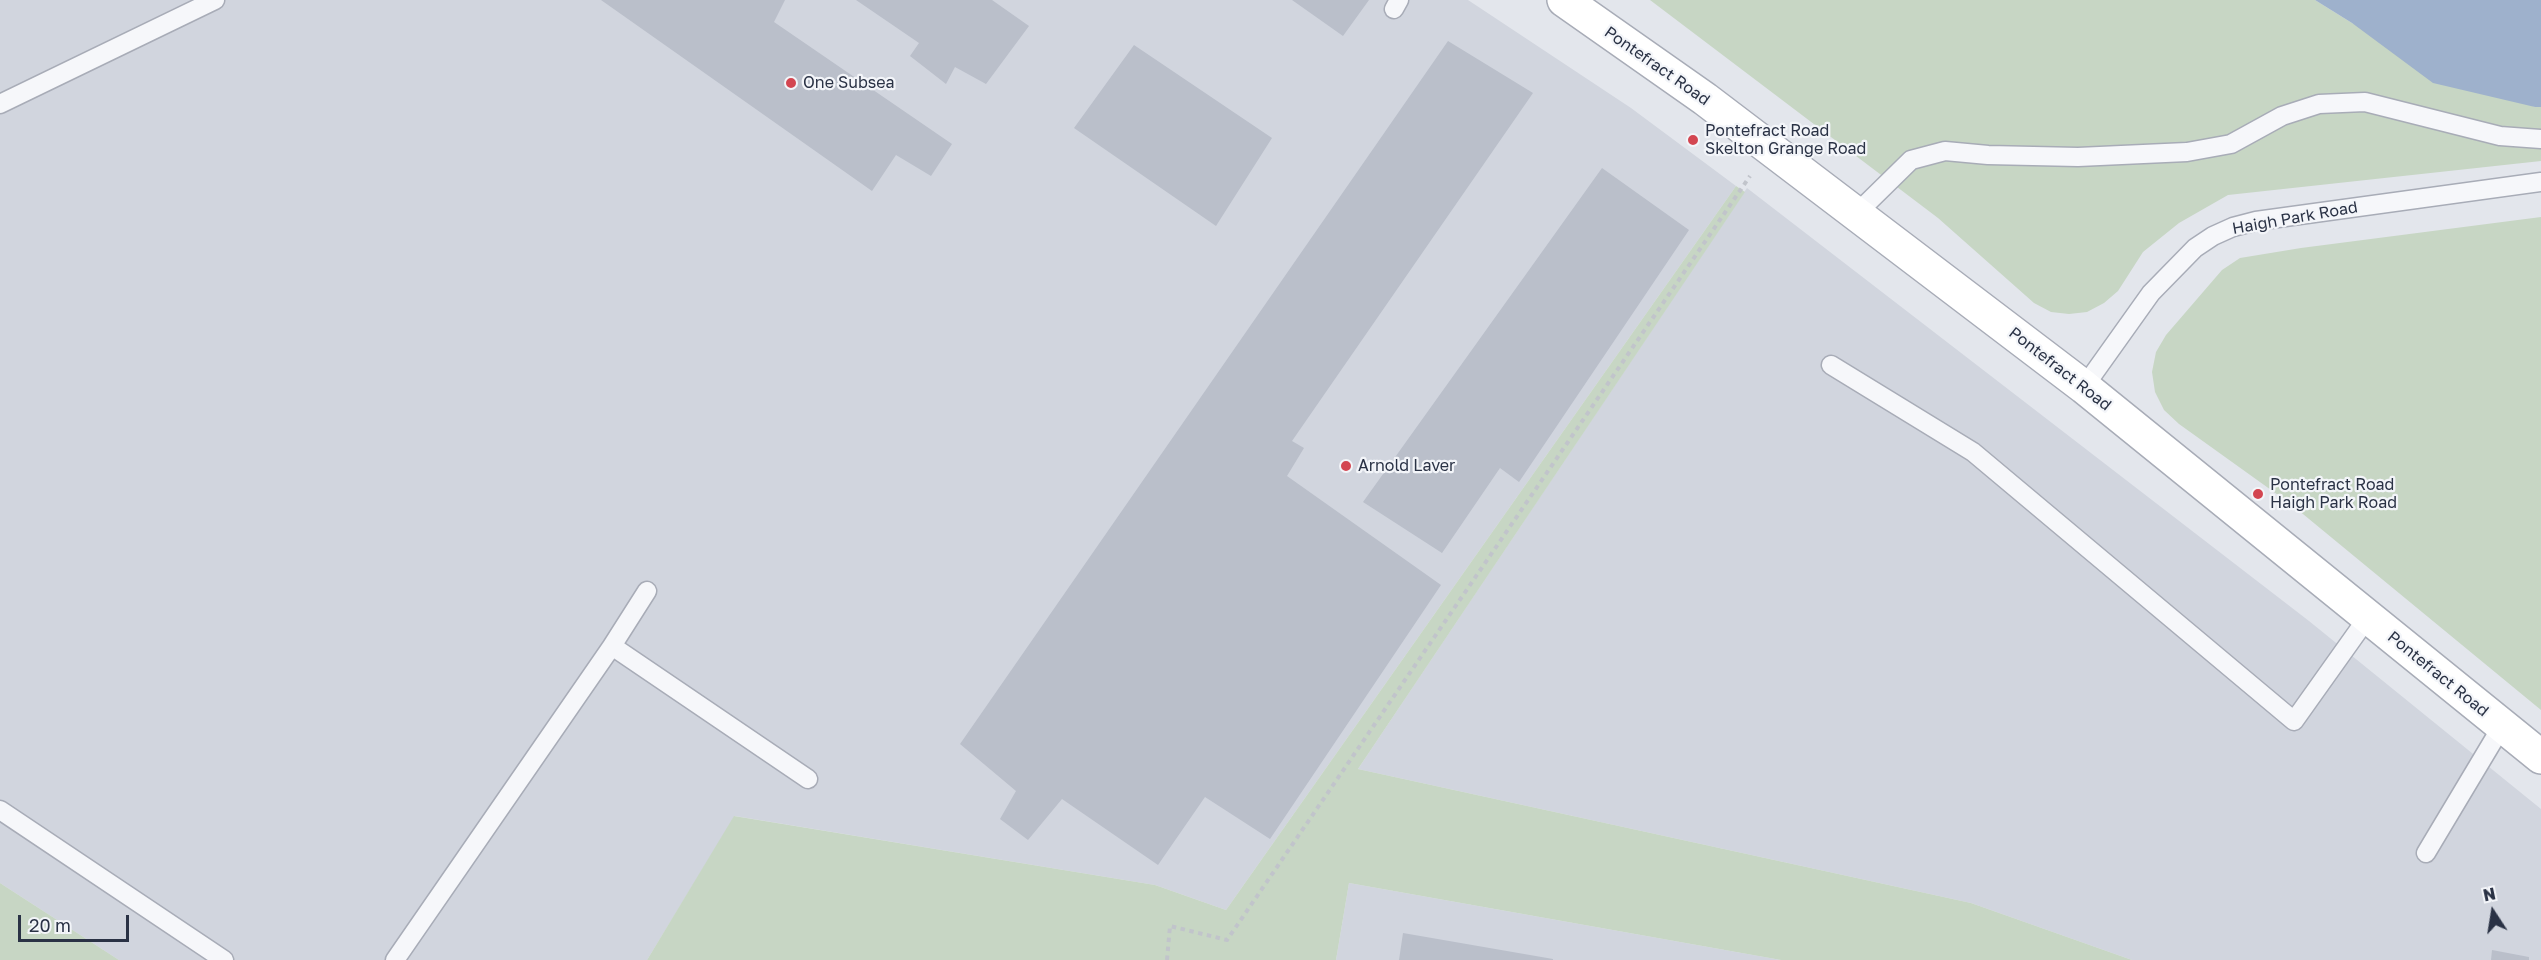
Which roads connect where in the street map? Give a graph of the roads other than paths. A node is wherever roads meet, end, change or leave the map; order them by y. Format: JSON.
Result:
{"nodes":[{"id":1,"x":215,"y":0,"type":"edge"},
{"id":2,"x":1564,"y":0,"type":"edge"},
{"id":3,"x":0,"y":104,"type":"edge"},
{"id":4,"x":2541,"y":139,"type":"edge"},
{"id":5,"x":2541,"y":182,"type":"edge"},
{"id":6,"x":1856,"y":214,"type":"junction"},
{"id":7,"x":1831,"y":365,"type":"dead end"},
{"id":8,"x":2084,"y":387,"type":"junction"},
{"id":9,"x":647,"y":591,"type":"dead end"},
{"id":10,"x":2368,"y":617,"type":"junction"},
{"id":11,"x":612,"y":646,"type":"junction"},
{"id":12,"x":2502,"y":726,"type":"junction"},
{"id":13,"x":2541,"y":757,"type":"edge"},
{"id":14,"x":808,"y":779,"type":"dead end"},
{"id":15,"x":0,"y":810,"type":"edge"},
{"id":16,"x":2426,"y":853,"type":"dead end"},
{"id":17,"x":224,"y":960,"type":"edge"},
{"id":18,"x":395,"y":960,"type":"edge"}],
"edges":[{"from":1,"to":3,"type":"lane"},
{"from":2,"to":6,"type":"main road","name":"Pontefract Road"},
{"from":4,"to":6,"type":"lane"},
{"from":5,"to":8,"type":"lane","name":"Haigh Park Road"},
{"from":6,"to":8,"type":"main road","name":"Pontefract Road"},
{"from":7,"to":10,"type":"lane"},
{"from":8,"to":10,"type":"main road","name":"Pontefract Road"},
{"from":9,"to":11,"type":"lane"},
{"from":10,"to":12,"type":"main road","name":"Pontefract Road"},
{"from":11,"to":14,"type":"lane"},
{"from":11,"to":18,"type":"lane"},
{"from":12,"to":13,"type":"main road","name":"Pontefract Road"},
{"from":12,"to":16,"type":"lane"},
{"from":15,"to":17,"type":"lane"}]}
